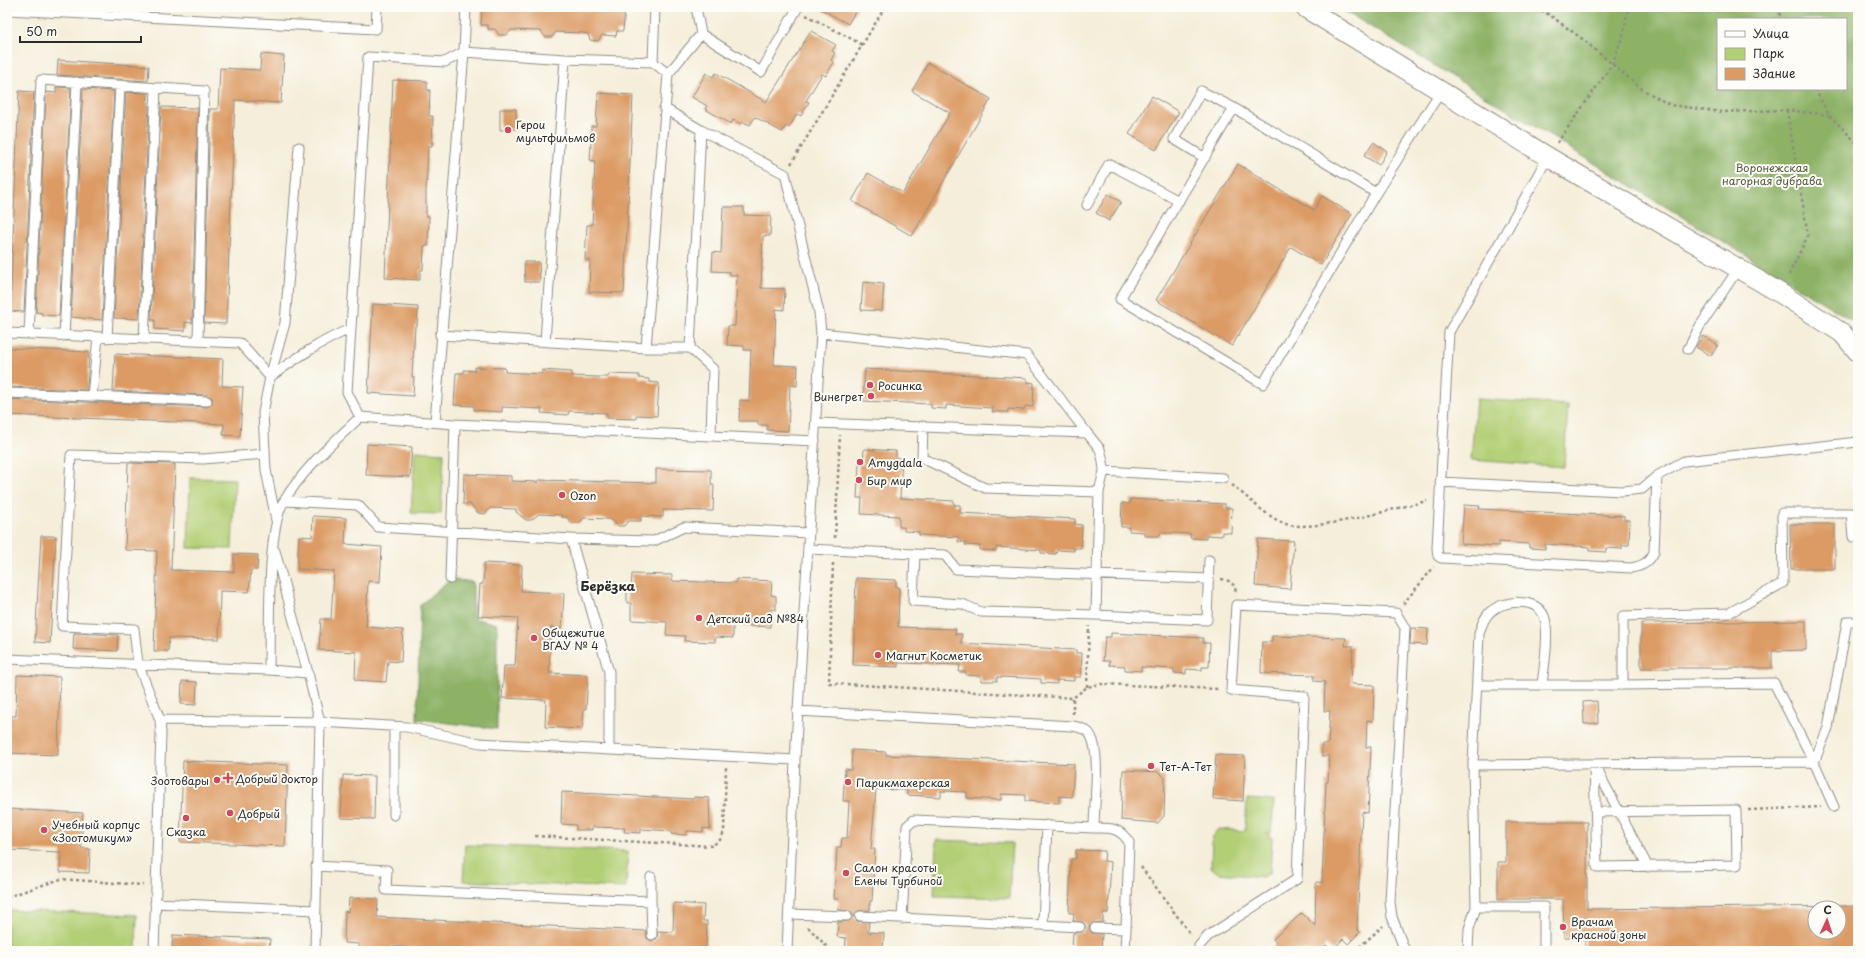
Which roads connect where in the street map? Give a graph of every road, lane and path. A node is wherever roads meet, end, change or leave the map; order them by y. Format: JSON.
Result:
{"nodes":[{"id":1,"x":377,"y":7,"type":"edge"},
{"id":2,"x":466,"y":7,"type":"edge"},
{"id":3,"x":655,"y":7,"type":"edge"},
{"id":4,"x":696,"y":7,"type":"edge"},
{"id":5,"x":884,"y":7,"type":"edge"},
{"id":6,"x":1304,"y":7,"type":"edge"},
{"id":7,"x":1536,"y":7,"type":"edge"},
{"id":8,"x":1628,"y":7,"type":"edge"},
{"id":9,"x":1778,"y":7,"type":"edge"},
{"id":10,"x":797,"y":9,"type":"edge"},
{"id":11,"x":7,"y":10,"type":"edge"},
{"id":12,"x":1781,"y":18,"type":"edge"},
{"id":13,"x":701,"y":34,"type":"junction"},
{"id":14,"x":863,"y":45,"type":"junction"},
{"id":15,"x":464,"y":52,"type":"junction"},
{"id":16,"x":565,"y":59,"type":"junction"},
{"id":17,"x":653,"y":62,"type":"junction"},
{"id":18,"x":1612,"y":65,"type":"junction"},
{"id":19,"x":668,"y":74,"type":"junction"},
{"id":20,"x":76,"y":82,"type":"junction"},
{"id":21,"x":120,"y":85,"type":"junction"},
{"id":22,"x":156,"y":88,"type":"junction"},
{"id":23,"x":1816,"y":90,"type":"edge"},
{"id":24,"x":1441,"y":91,"type":"junction"},
{"id":25,"x":664,"y":108,"type":"junction"},
{"id":26,"x":1234,"y":108,"type":"junction"},
{"id":27,"x":1787,"y":110,"type":"junction"},
{"id":28,"x":1829,"y":115,"type":"junction"},
{"id":29,"x":701,"y":130,"type":"junction"},
{"id":30,"x":1858,"y":144,"type":"edge"},
{"id":31,"x":299,"y":147,"type":"dead end"},
{"id":32,"x":1548,"y":157,"type":"junction"},
{"id":33,"x":1205,"y":158,"type":"junction"},
{"id":34,"x":785,"y":174,"type":"junction"},
{"id":35,"x":1376,"y":193,"type":"junction"},
{"id":36,"x":1178,"y":201,"type":"junction"},
{"id":37,"x":1087,"y":205,"type":"dead end"},
{"id":38,"x":1738,"y":269,"type":"junction"},
{"id":39,"x":1780,"y":293,"type":"junction"},
{"id":40,"x":350,"y":329,"type":"junction"},
{"id":41,"x":8,"y":333,"type":"dead end"},
{"id":42,"x":821,"y":333,"type":"junction"},
{"id":43,"x":29,"y":334,"type":"junction"},
{"id":44,"x":440,"y":335,"type":"junction"},
{"id":45,"x":64,"y":336,"type":"junction"},
{"id":46,"x":103,"y":337,"type":"junction"},
{"id":47,"x":144,"y":339,"type":"junction"},
{"id":48,"x":198,"y":341,"type":"junction"},
{"id":49,"x":545,"y":341,"type":"junction"},
{"id":50,"x":646,"y":348,"type":"junction"},
{"id":51,"x":690,"y":348,"type":"junction"},
{"id":52,"x":1688,"y":349,"type":"dead end"},
{"id":53,"x":1858,"y":352,"type":"edge"},
{"id":54,"x":270,"y":377,"type":"junction"},
{"id":55,"x":7,"y":393,"type":"edge"},
{"id":56,"x":92,"y":396,"type":"junction"},
{"id":57,"x":207,"y":401,"type":"dead end"},
{"id":58,"x":360,"y":417,"type":"junction"},
{"id":59,"x":435,"y":422,"type":"junction"},
{"id":60,"x":816,"y":423,"type":"junction"},
{"id":61,"x":455,"y":424,"type":"junction"},
{"id":62,"x":923,"y":426,"type":"junction"},
{"id":63,"x":1087,"y":433,"type":"junction"},
{"id":64,"x":711,"y":435,"type":"junction"},
{"id":65,"x":815,"y":441,"type":"junction"},
{"id":66,"x":1858,"y":442,"type":"edge"},
{"id":67,"x":265,"y":454,"type":"junction"},
{"id":68,"x":1104,"y":471,"type":"junction"},
{"id":69,"x":1657,"y":476,"type":"junction"},
{"id":70,"x":1224,"y":478,"type":"joint"},
{"id":71,"x":1440,"y":482,"type":"junction"},
{"id":72,"x":1099,"y":492,"type":"junction"},
{"id":73,"x":1439,"y":498,"type":"junction"},
{"id":74,"x":284,"y":501,"type":"junction"},
{"id":75,"x":276,"y":520,"type":"junction"},
{"id":76,"x":450,"y":532,"type":"junction"},
{"id":77,"x":809,"y":533,"type":"junction"},
{"id":78,"x":1858,"y":536,"type":"edge"},
{"id":79,"x":571,"y":539,"type":"junction"},
{"id":80,"x":274,"y":544,"type":"junction"},
{"id":81,"x":808,"y":549,"type":"junction"},
{"id":82,"x":915,"y":554,"type":"junction"},
{"id":83,"x":1441,"y":558,"type":"junction"},
{"id":84,"x":1210,"y":560,"type":"dead end"},
{"id":85,"x":1097,"y":575,"type":"junction"},
{"id":86,"x":450,"y":579,"type":"dead end"},
{"id":87,"x":1209,"y":579,"type":"junction"},
{"id":88,"x":1236,"y":605,"type":"junction"},
{"id":89,"x":1396,"y":613,"type":"junction"},
{"id":90,"x":1093,"y":614,"type":"junction"},
{"id":91,"x":1858,"y":622,"type":"edge"},
{"id":92,"x":7,"y":659,"type":"edge"},
{"id":93,"x":138,"y":664,"type":"junction"},
{"id":94,"x":269,"y":670,"type":"junction"},
{"id":95,"x":308,"y":673,"type":"junction"},
{"id":96,"x":829,"y":683,"type":"dead end"},
{"id":97,"x":1542,"y":684,"type":"junction"},
{"id":98,"x":1477,"y":685,"type":"junction"},
{"id":99,"x":1622,"y":685,"type":"junction"},
{"id":100,"x":1087,"y":688,"type":"junction"},
{"id":101,"x":1231,"y":690,"type":"junction"},
{"id":102,"x":797,"y":711,"type":"junction"},
{"id":103,"x":160,"y":720,"type":"junction"},
{"id":104,"x":320,"y":722,"type":"junction"},
{"id":105,"x":394,"y":727,"type":"junction"},
{"id":106,"x":608,"y":750,"type":"junction"},
{"id":107,"x":726,"y":756,"type":"junction"},
{"id":108,"x":795,"y":760,"type":"junction"},
{"id":109,"x":1814,"y":762,"type":"junction"},
{"id":110,"x":1594,"y":764,"type":"junction"},
{"id":111,"x":1473,"y":766,"type":"junction"},
{"id":112,"x":1834,"y":807,"type":"joint"},
{"id":113,"x":1736,"y":810,"type":"junction"},
{"id":114,"x":1596,"y":812,"type":"junction"},
{"id":115,"x":1620,"y":812,"type":"junction"},
{"id":116,"x":394,"y":815,"type":"dead end"},
{"id":117,"x":1048,"y":825,"type":"junction"},
{"id":118,"x":1094,"y":828,"type":"junction"},
{"id":119,"x":535,"y":836,"type":"dead end"},
{"id":120,"x":1129,"y":851,"type":"junction"},
{"id":121,"x":316,"y":866,"type":"junction"},
{"id":122,"x":1648,"y":867,"type":"junction"},
{"id":123,"x":651,"y":878,"type":"dead end"},
{"id":124,"x":156,"y":886,"type":"junction"},
{"id":125,"x":7,"y":897,"type":"edge"},
{"id":126,"x":650,"y":901,"type":"junction"},
{"id":127,"x":155,"y":903,"type":"junction"},
{"id":128,"x":1476,"y":907,"type":"junction"},
{"id":129,"x":316,"y":910,"type":"junction"},
{"id":130,"x":789,"y":914,"type":"junction"},
{"id":131,"x":806,"y":915,"type":"junction"},
{"id":132,"x":847,"y":916,"type":"dead end"},
{"id":133,"x":860,"y":916,"type":"dead end"},
{"id":134,"x":1392,"y":917,"type":"junction"},
{"id":135,"x":902,"y":919,"type":"junction"},
{"id":136,"x":1043,"y":925,"type":"junction"},
{"id":137,"x":1080,"y":928,"type":"dead end"},
{"id":138,"x":1095,"y":928,"type":"dead end"},
{"id":139,"x":1126,"y":929,"type":"junction"},
{"id":140,"x":652,"y":935,"type":"dead end"},
{"id":141,"x":1199,"y":948,"type":"edge"},
{"id":142,"x":154,"y":951,"type":"edge"},
{"id":143,"x":315,"y":951,"type":"edge"},
{"id":144,"x":787,"y":951,"type":"edge"},
{"id":145,"x":832,"y":951,"type":"edge"},
{"id":146,"x":1125,"y":951,"type":"edge"},
{"id":147,"x":1355,"y":951,"type":"edge"},
{"id":148,"x":1405,"y":951,"type":"edge"},
{"id":149,"x":1468,"y":951,"type":"edge"},
{"id":150,"x":1544,"y":951,"type":"edge"}],
"edges":[{"from":1,"to":11,"type":"lane"},
{"from":2,"to":15,"type":"lane"},
{"from":3,"to":17,"type":"lane"},
{"from":4,"to":13,"type":"lane"},
{"from":5,"to":14,"type":"path"},
{"from":6,"to":24,"type":"street"},
{"from":7,"to":18,"type":"path"},
{"from":8,"to":18,"type":"path"},
{"from":9,"to":12,"type":"path"},
{"from":10,"to":13,"type":"lane"},
{"from":10,"to":14,"type":"path"},
{"from":13,"to":19,"type":"lane"},
{"from":14,"to":34,"type":"path"},
{"from":15,"to":16,"type":"lane"},
{"from":15,"to":40,"type":"lane"},
{"from":15,"to":44,"type":"lane"},
{"from":16,"to":17,"type":"lane"},
{"from":16,"to":49,"type":"lane"},
{"from":17,"to":19,"type":"lane"},
{"from":18,"to":27,"type":"path"},
{"from":18,"to":32,"type":"path"},
{"from":19,"to":25,"type":"lane"},
{"from":20,"to":21,"type":"lane"},
{"from":20,"to":43,"type":"lane"},
{"from":20,"to":45,"type":"lane"},
{"from":21,"to":22,"type":"lane"},
{"from":21,"to":46,"type":"lane"},
{"from":22,"to":47,"type":"lane"},
{"from":22,"to":48,"type":"lane"},
{"from":23,"to":28,"type":"path"},
{"from":24,"to":32,"type":"street"},
{"from":24,"to":35,"type":"lane"},
{"from":25,"to":29,"type":"lane"},
{"from":25,"to":50,"type":"lane"},
{"from":26,"to":33,"type":"lane"},
{"from":26,"to":33,"type":"lane"},
{"from":26,"to":35,"type":"lane"},
{"from":27,"to":28,"type":"path"},
{"from":27,"to":39,"type":"path"},
{"from":28,"to":30,"type":"path"},
{"from":29,"to":34,"type":"lane"},
{"from":29,"to":51,"type":"lane"},
{"from":31,"to":54,"type":"lane"},
{"from":32,"to":38,"type":"street"},
{"from":32,"to":71,"type":"lane"},
{"from":33,"to":36,"type":"lane"},
{"from":34,"to":42,"type":"lane"},
{"from":35,"to":36,"type":"lane"},
{"from":36,"to":37,"type":"lane"},
{"from":38,"to":39,"type":"street"},
{"from":38,"to":52,"type":"lane"},
{"from":39,"to":53,"type":"street"},
{"from":40,"to":54,"type":"lane"},
{"from":40,"to":58,"type":"lane"},
{"from":41,"to":43,"type":"lane"},
{"from":42,"to":60,"type":"lane"},
{"from":42,"to":63,"type":"lane"},
{"from":43,"to":45,"type":"lane"},
{"from":44,"to":49,"type":"lane"},
{"from":44,"to":59,"type":"lane"},
{"from":45,"to":46,"type":"lane"},
{"from":46,"to":47,"type":"lane"},
{"from":46,"to":56,"type":"lane"},
{"from":47,"to":48,"type":"lane"},
{"from":48,"to":54,"type":"lane"},
{"from":49,"to":50,"type":"lane"},
{"from":50,"to":51,"type":"lane"},
{"from":51,"to":64,"type":"lane"},
{"from":54,"to":67,"type":"lane"},
{"from":55,"to":56,"type":"lane"},
{"from":56,"to":57,"type":"lane"},
{"from":58,"to":59,"type":"lane"},
{"from":58,"to":74,"type":"lane"},
{"from":59,"to":61,"type":"lane"},
{"from":60,"to":62,"type":"lane"},
{"from":60,"to":65,"type":"lane"},
{"from":61,"to":64,"type":"lane"},
{"from":61,"to":76,"type":"lane"},
{"from":62,"to":63,"type":"lane"},
{"from":62,"to":72,"type":"lane"},
{"from":63,"to":68,"type":"lane"},
{"from":64,"to":65,"type":"lane"},
{"from":65,"to":77,"type":"lane"},
{"from":66,"to":69,"type":"lane"},
{"from":67,"to":75,"type":"lane"},
{"from":67,"to":93,"type":"lane"},
{"from":68,"to":70,"type":"lane"},
{"from":68,"to":72,"type":"lane"},
{"from":69,"to":71,"type":"lane"},
{"from":69,"to":83,"type":"lane"},
{"from":70,"to":73,"type":"path"},
{"from":71,"to":73,"type":"lane"},
{"from":72,"to":85,"type":"lane"},
{"from":73,"to":83,"type":"lane"},
{"from":74,"to":75,"type":"lane"},
{"from":74,"to":76,"type":"lane"},
{"from":75,"to":80,"type":"lane"},
{"from":76,"to":79,"type":"lane"},
{"from":76,"to":86,"type":"lane"},
{"from":77,"to":79,"type":"lane"},
{"from":77,"to":81,"type":"lane"},
{"from":78,"to":99,"type":"lane"},
{"from":79,"to":106,"type":"lane"},
{"from":80,"to":94,"type":"lane"},
{"from":80,"to":95,"type":"lane"},
{"from":81,"to":82,"type":"lane"},
{"from":81,"to":102,"type":"lane"},
{"from":82,"to":85,"type":"lane"},
{"from":82,"to":90,"type":"lane"},
{"from":83,"to":89,"type":"path"},
{"from":84,"to":87,"type":"lane"},
{"from":85,"to":87,"type":"lane"},
{"from":85,"to":90,"type":"lane"},
{"from":87,"to":88,"type":"path"},
{"from":87,"to":90,"type":"lane"},
{"from":88,"to":89,"type":"lane"},
{"from":88,"to":101,"type":"lane"},
{"from":89,"to":134,"type":"lane"},
{"from":90,"to":100,"type":"path"},
{"from":91,"to":109,"type":"lane"},
{"from":92,"to":93,"type":"lane"},
{"from":93,"to":94,"type":"lane"},
{"from":93,"to":103,"type":"lane"},
{"from":94,"to":95,"type":"lane"},
{"from":95,"to":104,"type":"lane"},
{"from":96,"to":100,"type":"path"},
{"from":97,"to":98,"type":"lane"},
{"from":97,"to":98,"type":"lane"},
{"from":97,"to":99,"type":"lane"},
{"from":98,"to":111,"type":"lane"},
{"from":99,"to":109,"type":"lane"},
{"from":100,"to":101,"type":"path"},
{"from":101,"to":141,"type":"lane"},
{"from":102,"to":108,"type":"lane"},
{"from":102,"to":118,"type":"lane"},
{"from":103,"to":104,"type":"lane"},
{"from":103,"to":124,"type":"lane"},
{"from":104,"to":105,"type":"lane"},
{"from":104,"to":121,"type":"lane"},
{"from":105,"to":106,"type":"lane"},
{"from":105,"to":116,"type":"lane"},
{"from":106,"to":107,"type":"lane"},
{"from":107,"to":108,"type":"lane"},
{"from":107,"to":119,"type":"path"},
{"from":108,"to":130,"type":"lane"},
{"from":109,"to":110,"type":"lane"},
{"from":109,"to":112,"type":"lane"},
{"from":110,"to":111,"type":"lane"},
{"from":110,"to":114,"type":"lane"},
{"from":110,"to":115,"type":"lane"},
{"from":111,"to":128,"type":"lane"},
{"from":112,"to":113,"type":"path"},
{"from":113,"to":115,"type":"lane"},
{"from":113,"to":122,"type":"lane"},
{"from":114,"to":115,"type":"lane"},
{"from":114,"to":122,"type":"lane"},
{"from":115,"to":122,"type":"lane"},
{"from":117,"to":118,"type":"lane"},
{"from":117,"to":135,"type":"lane"},
{"from":117,"to":136,"type":"lane"},
{"from":118,"to":120,"type":"lane"},
{"from":120,"to":139,"type":"lane"},
{"from":120,"to":141,"type":"path"},
{"from":121,"to":126,"type":"lane"},
{"from":121,"to":129,"type":"lane"},
{"from":123,"to":126,"type":"lane"},
{"from":124,"to":125,"type":"path"},
{"from":124,"to":127,"type":"lane"},
{"from":126,"to":140,"type":"lane"},
{"from":127,"to":129,"type":"lane"},
{"from":127,"to":142,"type":"lane"},
{"from":128,"to":149,"type":"lane"},
{"from":128,"to":150,"type":"lane"},
{"from":129,"to":143,"type":"lane"},
{"from":130,"to":131,"type":"lane"},
{"from":130,"to":144,"type":"lane"},
{"from":131,"to":132,"type":"lane"},
{"from":131,"to":145,"type":"path"},
{"from":133,"to":135,"type":"lane"},
{"from":134,"to":147,"type":"path"},
{"from":134,"to":148,"type":"lane"},
{"from":135,"to":136,"type":"lane"},
{"from":136,"to":137,"type":"lane"},
{"from":138,"to":139,"type":"lane"},
{"from":139,"to":146,"type":"lane"}]}
